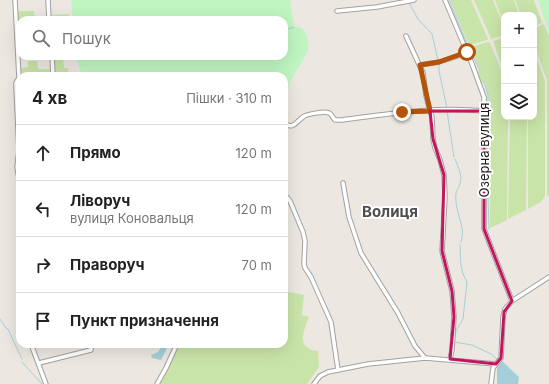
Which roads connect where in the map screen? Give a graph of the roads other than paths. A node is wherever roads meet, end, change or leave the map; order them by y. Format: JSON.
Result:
{"nodes":[{"id":1,"x":16,"y":0,"type":"edge"},
{"id":2,"x":48,"y":0,"type":"edge"},
{"id":3,"x":414,"y":0,"type":"edge"},
{"id":4,"x":445,"y":0,"type":"edge"},
{"id":5,"x":337,"y":11,"type":"dead end"},
{"id":6,"x":17,"y":16,"type":"edge"},
{"id":7,"x":49,"y":16,"type":"edge"},
{"id":8,"x":406,"y":36,"type":"dead end"},
{"id":9,"x":467,"y":52,"type":"junction"},
{"id":10,"x":18,"y":60,"type":"edge"},
{"id":11,"x":52,"y":60,"type":"edge"},
{"id":12,"x":420,"y":65,"type":"junction"},
{"id":13,"x":19,"y":72,"type":"edge"},
{"id":14,"x":53,"y":72,"type":"edge"},
{"id":15,"x":430,"y":111,"type":"junction"},
{"id":16,"x":484,"y":111,"type":"junction"},
{"id":17,"x":288,"y":126,"type":"edge"},
{"id":18,"x":343,"y":183,"type":"dead end"},
{"id":19,"x":288,"y":199,"type":"edge"},
{"id":20,"x":549,"y":277,"type":"edge"},
{"id":21,"x":512,"y":302,"type":"junction"},
{"id":22,"x":33,"y":348,"type":"edge"},
{"id":23,"x":91,"y":348,"type":"edge"},
{"id":24,"x":175,"y":348,"type":"edge"},
{"id":25,"x":425,"y":358,"type":"junction"},
{"id":26,"x":450,"y":360,"type":"junction"},
{"id":27,"x":498,"y":361,"type":"junction"},
{"id":28,"x":39,"y":363,"type":"junction"},
{"id":29,"x":338,"y":370,"type":"junction"},
{"id":30,"x":46,"y":384,"type":"edge"},
{"id":31,"x":157,"y":384,"type":"edge"},
{"id":32,"x":314,"y":384,"type":"edge"},
{"id":33,"x":491,"y":384,"type":"edge"}],
"edges":[{"from":1,"to":6,"type":"street"},
{"from":2,"to":7,"type":"street"},
{"from":3,"to":5,"type":"street"},
{"from":4,"to":9,"type":"street","name":"Озерна вулиця"},
{"from":8,"to":12,"type":"street"},
{"from":9,"to":12,"type":"street"},
{"from":9,"to":16,"type":"street","name":"Озерна вулиця"},
{"from":10,"to":13,"type":"street"},
{"from":11,"to":14,"type":"street"},
{"from":12,"to":15,"type":"street"},
{"from":15,"to":16,"type":"street"},
{"from":15,"to":17,"type":"street"},
{"from":15,"to":26,"type":"street"},
{"from":16,"to":21,"type":"street","name":"Озерна вулиця"},
{"from":18,"to":25,"type":"street"},
{"from":19,"to":29,"type":"street"},
{"from":20,"to":21,"type":"street"},
{"from":21,"to":27,"type":"street"},
{"from":22,"to":28,"type":"street"},
{"from":23,"to":28,"type":"street"},
{"from":24,"to":31,"type":"street"},
{"from":25,"to":26,"type":"street"},
{"from":25,"to":29,"type":"street"},
{"from":26,"to":27,"type":"street"},
{"from":27,"to":33,"type":"street"},
{"from":28,"to":30,"type":"street"},
{"from":29,"to":32,"type":"street"}]}
